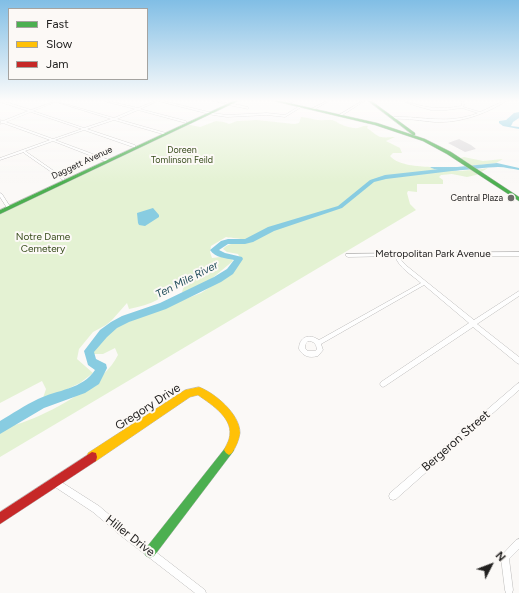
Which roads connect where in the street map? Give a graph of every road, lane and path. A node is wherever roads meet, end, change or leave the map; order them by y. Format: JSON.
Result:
{"nodes":[{"id":1,"x":17,"y":128,"type":"edge"},
{"id":2,"x":82,"y":128,"type":"edge"},
{"id":3,"x":90,"y":128,"type":"edge"},
{"id":4,"x":142,"y":128,"type":"edge"},
{"id":5,"x":175,"y":128,"type":"edge"},
{"id":6,"x":176,"y":128,"type":"edge"},
{"id":7,"x":388,"y":128,"type":"edge"},
{"id":8,"x":406,"y":128,"type":"edge"},
{"id":9,"x":86,"y":129,"type":"junction"},
{"id":10,"x":163,"y":134,"type":"junction"},
{"id":11,"x":414,"y":136,"type":"junction"},
{"id":12,"x":53,"y":141,"type":"junction"},
{"id":13,"x":134,"y":146,"type":"junction"},
{"id":14,"x":25,"y":152,"type":"junction"},
{"id":15,"x":0,"y":159,"type":"edge"},
{"id":16,"x":106,"y":160,"type":"junction"},
{"id":17,"x":63,"y":179,"type":"junction"},
{"id":18,"x":0,"y":194,"type":"edge"},
{"id":19,"x":518,"y":198,"type":"edge"},
{"id":20,"x":5,"y":207,"type":"edge"},
{"id":21,"x":0,"y":212,"type":"edge"},
{"id":22,"x":519,"y":254,"type":"edge"},
{"id":23,"x":348,"y":255,"type":"dead end"},
{"id":24,"x":397,"y":255,"type":"junction"},
{"id":25,"x":424,"y":283,"type":"junction"},
{"id":26,"x":519,"y":293,"type":"edge"},
{"id":27,"x":473,"y":324,"type":"junction"},
{"id":28,"x":318,"y":343,"type":"dead end"},
{"id":29,"x":519,"y":361,"type":"edge"},
{"id":30,"x":383,"y":384,"type":"dead end"},
{"id":31,"x":519,"y":386,"type":"edge"},
{"id":32,"x":55,"y":482,"type":"junction"},
{"id":33,"x":393,"y":496,"type":"dead end"},
{"id":34,"x":0,"y":518,"type":"edge"},
{"id":35,"x":519,"y":543,"type":"edge"},
{"id":36,"x":150,"y":552,"type":"junction"},
{"id":37,"x":509,"y":590,"type":"dead end"},
{"id":38,"x":202,"y":593,"type":"edge"}],
"edges":[{"from":1,"to":12,"type":"street"},
{"from":2,"to":9,"type":"street"},
{"from":3,"to":9,"type":"street"},
{"from":4,"to":10,"type":"street"},
{"from":5,"to":10,"type":"street","name":"Daggett Avenue"},
{"from":6,"to":10,"type":"street","name":"Daggett Avenue"},
{"from":7,"to":11,"type":"street"},
{"from":8,"to":11,"type":"street"},
{"from":9,"to":12,"type":"street"},
{"from":9,"to":13,"type":"street"},
{"from":10,"to":13,"type":"street","name":"Daggett Avenue"},
{"from":10,"to":16,"type":"street","name":"Daggett Avenue"},
{"from":11,"to":19,"type":"street"},
{"from":12,"to":14,"type":"street"},
{"from":12,"to":16,"type":"street"},
{"from":13,"to":16,"type":"street","name":"Daggett Avenue"},
{"from":14,"to":15,"type":"street"},
{"from":14,"to":17,"type":"street"},
{"from":16,"to":17,"type":"street","name":"Daggett Avenue"},
{"from":16,"to":20,"type":"street","name":"Daggett Avenue"},
{"from":17,"to":20,"type":"street","name":"Daggett Avenue"},
{"from":18,"to":20,"type":"street"},
{"from":20,"to":21,"type":"street","name":"Daggett Avenue"},
{"from":22,"to":24,"type":"street","name":"Metropolitan Park Avenue"},
{"from":23,"to":24,"type":"street","name":"Metropolitan Park Avenue"},
{"from":24,"to":25,"type":"street"},
{"from":25,"to":27,"type":"street"},
{"from":25,"to":28,"type":"street"},
{"from":26,"to":27,"type":"street"},
{"from":27,"to":29,"type":"street"},
{"from":27,"to":30,"type":"street"},
{"from":31,"to":33,"type":"street","name":"Bergeron Street"},
{"from":32,"to":34,"type":"street","name":"Gregory Drive"},
{"from":32,"to":36,"type":"street","name":"Hiller Drive"},
{"from":32,"to":36,"type":"street","name":"Gregory Drive"},
{"from":35,"to":37,"type":"street"},
{"from":36,"to":38,"type":"street","name":"Hiller Drive"}]}
